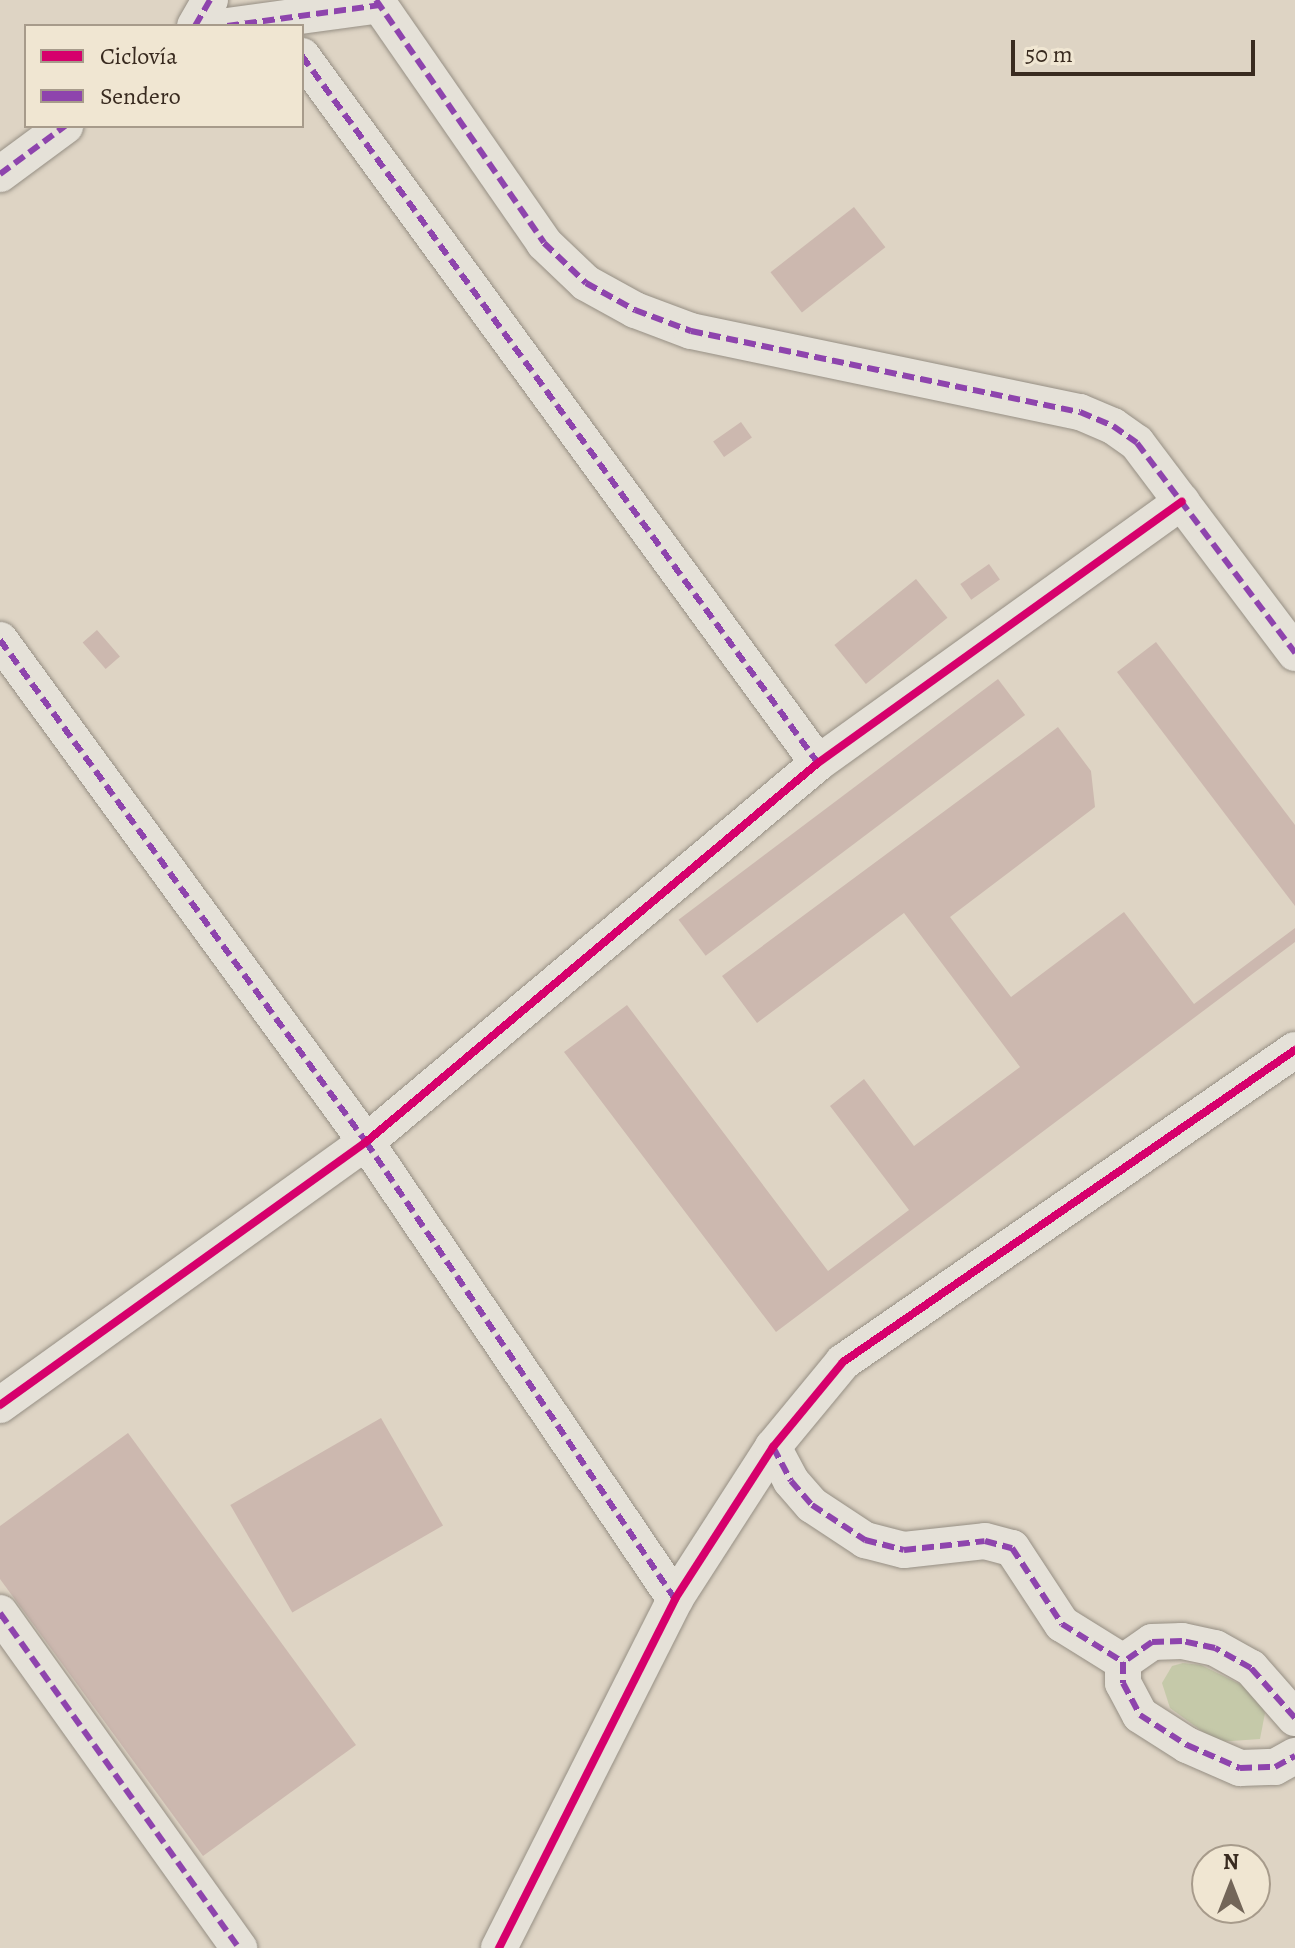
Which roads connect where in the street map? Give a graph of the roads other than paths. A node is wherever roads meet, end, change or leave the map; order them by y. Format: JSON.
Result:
{"nodes":[{"id":1,"x":210,"y":0,"type":"edge"},
{"id":2,"x":378,"y":2,"type":"edge"},
{"id":3,"x":278,"y":23,"type":"edge"},
{"id":4,"x":196,"y":24,"type":"edge"},
{"id":5,"x":304,"y":59,"type":"edge"},
{"id":6,"x":62,"y":128,"type":"edge"},
{"id":7,"x":0,"y":174,"type":"edge"},
{"id":8,"x":1182,"y":501,"type":"junction"},
{"id":9,"x":0,"y":640,"type":"edge"},
{"id":10,"x":1295,"y":653,"type":"edge"},
{"id":11,"x":818,"y":763,"type":"junction"},
{"id":12,"x":1295,"y":1050,"type":"edge"},
{"id":13,"x":366,"y":1142,"type":"junction"},
{"id":14,"x":0,"y":1405,"type":"edge"},
{"id":15,"x":773,"y":1447,"type":"junction"},
{"id":16,"x":675,"y":1599,"type":"junction"},
{"id":17,"x":0,"y":1613,"type":"edge"},
{"id":18,"x":1123,"y":1662,"type":"junction"},
{"id":19,"x":1295,"y":1718,"type":"edge"},
{"id":20,"x":1295,"y":1756,"type":"edge"},
{"id":21,"x":239,"y":1948,"type":"edge"},
{"id":22,"x":499,"y":1948,"type":"edge"}],
"edges":[{"from":1,"to":4,"type":"street"},
{"from":2,"to":3,"type":"street"},
{"from":2,"to":8,"type":"street"},
{"from":5,"to":11,"type":"street"},
{"from":6,"to":7,"type":"street"},
{"from":8,"to":10,"type":"street"},
{"from":8,"to":11,"type":"street"},
{"from":9,"to":13,"type":"street"},
{"from":11,"to":13,"type":"street"},
{"from":12,"to":15,"type":"street"},
{"from":13,"to":14,"type":"street"},
{"from":13,"to":16,"type":"street"},
{"from":15,"to":16,"type":"street"},
{"from":15,"to":18,"type":"street"},
{"from":16,"to":22,"type":"street"},
{"from":17,"to":21,"type":"street"},
{"from":18,"to":19,"type":"street"},
{"from":18,"to":20,"type":"street"}]}
